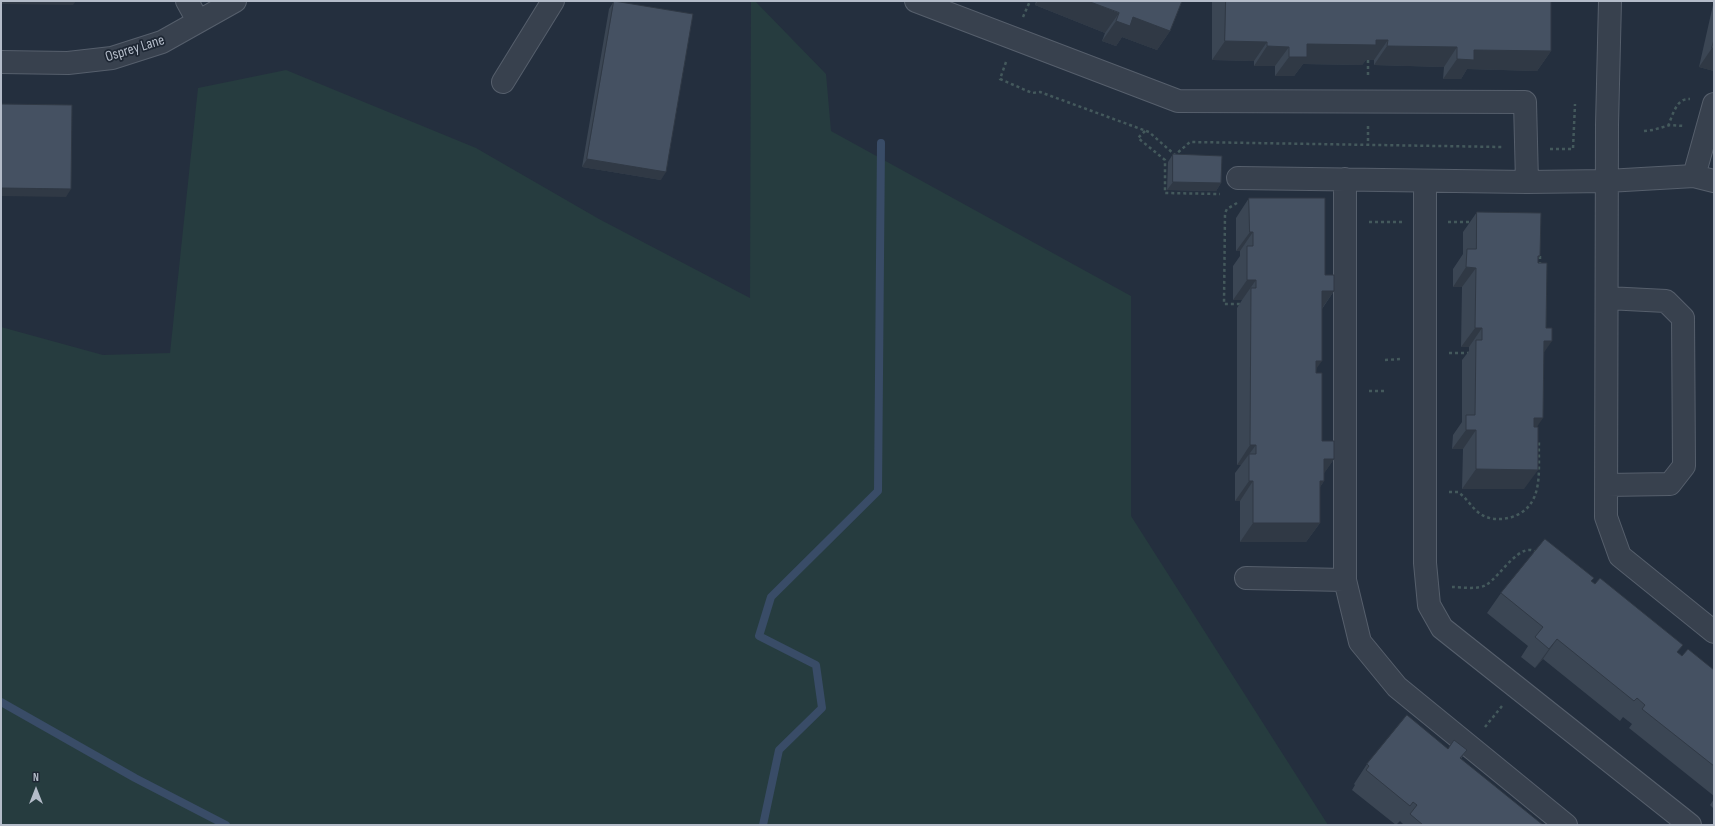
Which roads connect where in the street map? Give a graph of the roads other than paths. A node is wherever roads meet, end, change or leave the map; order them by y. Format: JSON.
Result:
{"nodes":[{"id":1,"x":187,"y":1,"type":"edge"},
{"id":2,"x":235,"y":1,"type":"edge"},
{"id":3,"x":553,"y":1,"type":"edge"},
{"id":4,"x":916,"y":1,"type":"edge"},
{"id":5,"x":1610,"y":1,"type":"edge"},
{"id":6,"x":198,"y":21,"type":"junction"},
{"id":7,"x":1,"y":62,"type":"edge"},
{"id":8,"x":503,"y":82,"type":"dead end"},
{"id":9,"x":1714,"y":104,"type":"edge"},
{"id":10,"x":1238,"y":178,"type":"dead end"},
{"id":11,"x":1704,"y":178,"type":"edge"},
{"id":12,"x":1345,"y":179,"type":"junction"},
{"id":13,"x":1425,"y":181,"type":"junction"},
{"id":14,"x":1607,"y":181,"type":"junction"},
{"id":15,"x":1527,"y":182,"type":"junction"},
{"id":16,"x":1607,"y":298,"type":"junction"},
{"id":17,"x":1607,"y":485,"type":"junction"},
{"id":18,"x":1246,"y":578,"type":"dead end"},
{"id":19,"x":1345,"y":580,"type":"junction"},
{"id":20,"x":1714,"y":632,"type":"edge"},
{"id":21,"x":1566,"y":825,"type":"edge"},
{"id":22,"x":1690,"y":825,"type":"edge"}],
"edges":[{"from":1,"to":6,"type":"street"},
{"from":2,"to":6,"type":"street","name":"Osprey Lane"},
{"from":3,"to":8,"type":"street"},
{"from":4,"to":15,"type":"street"},
{"from":5,"to":14,"type":"street"},
{"from":6,"to":7,"type":"street","name":"Osprey Lane"},
{"from":9,"to":11,"type":"street"},
{"from":10,"to":12,"type":"street"},
{"from":11,"to":14,"type":"street"},
{"from":12,"to":13,"type":"street"},
{"from":12,"to":19,"type":"street"},
{"from":13,"to":15,"type":"street"},
{"from":13,"to":22,"type":"street"},
{"from":14,"to":15,"type":"street"},
{"from":14,"to":16,"type":"street"},
{"from":16,"to":17,"type":"street"},
{"from":16,"to":17,"type":"street"},
{"from":17,"to":20,"type":"street"},
{"from":18,"to":19,"type":"street"},
{"from":19,"to":21,"type":"street"}]}
